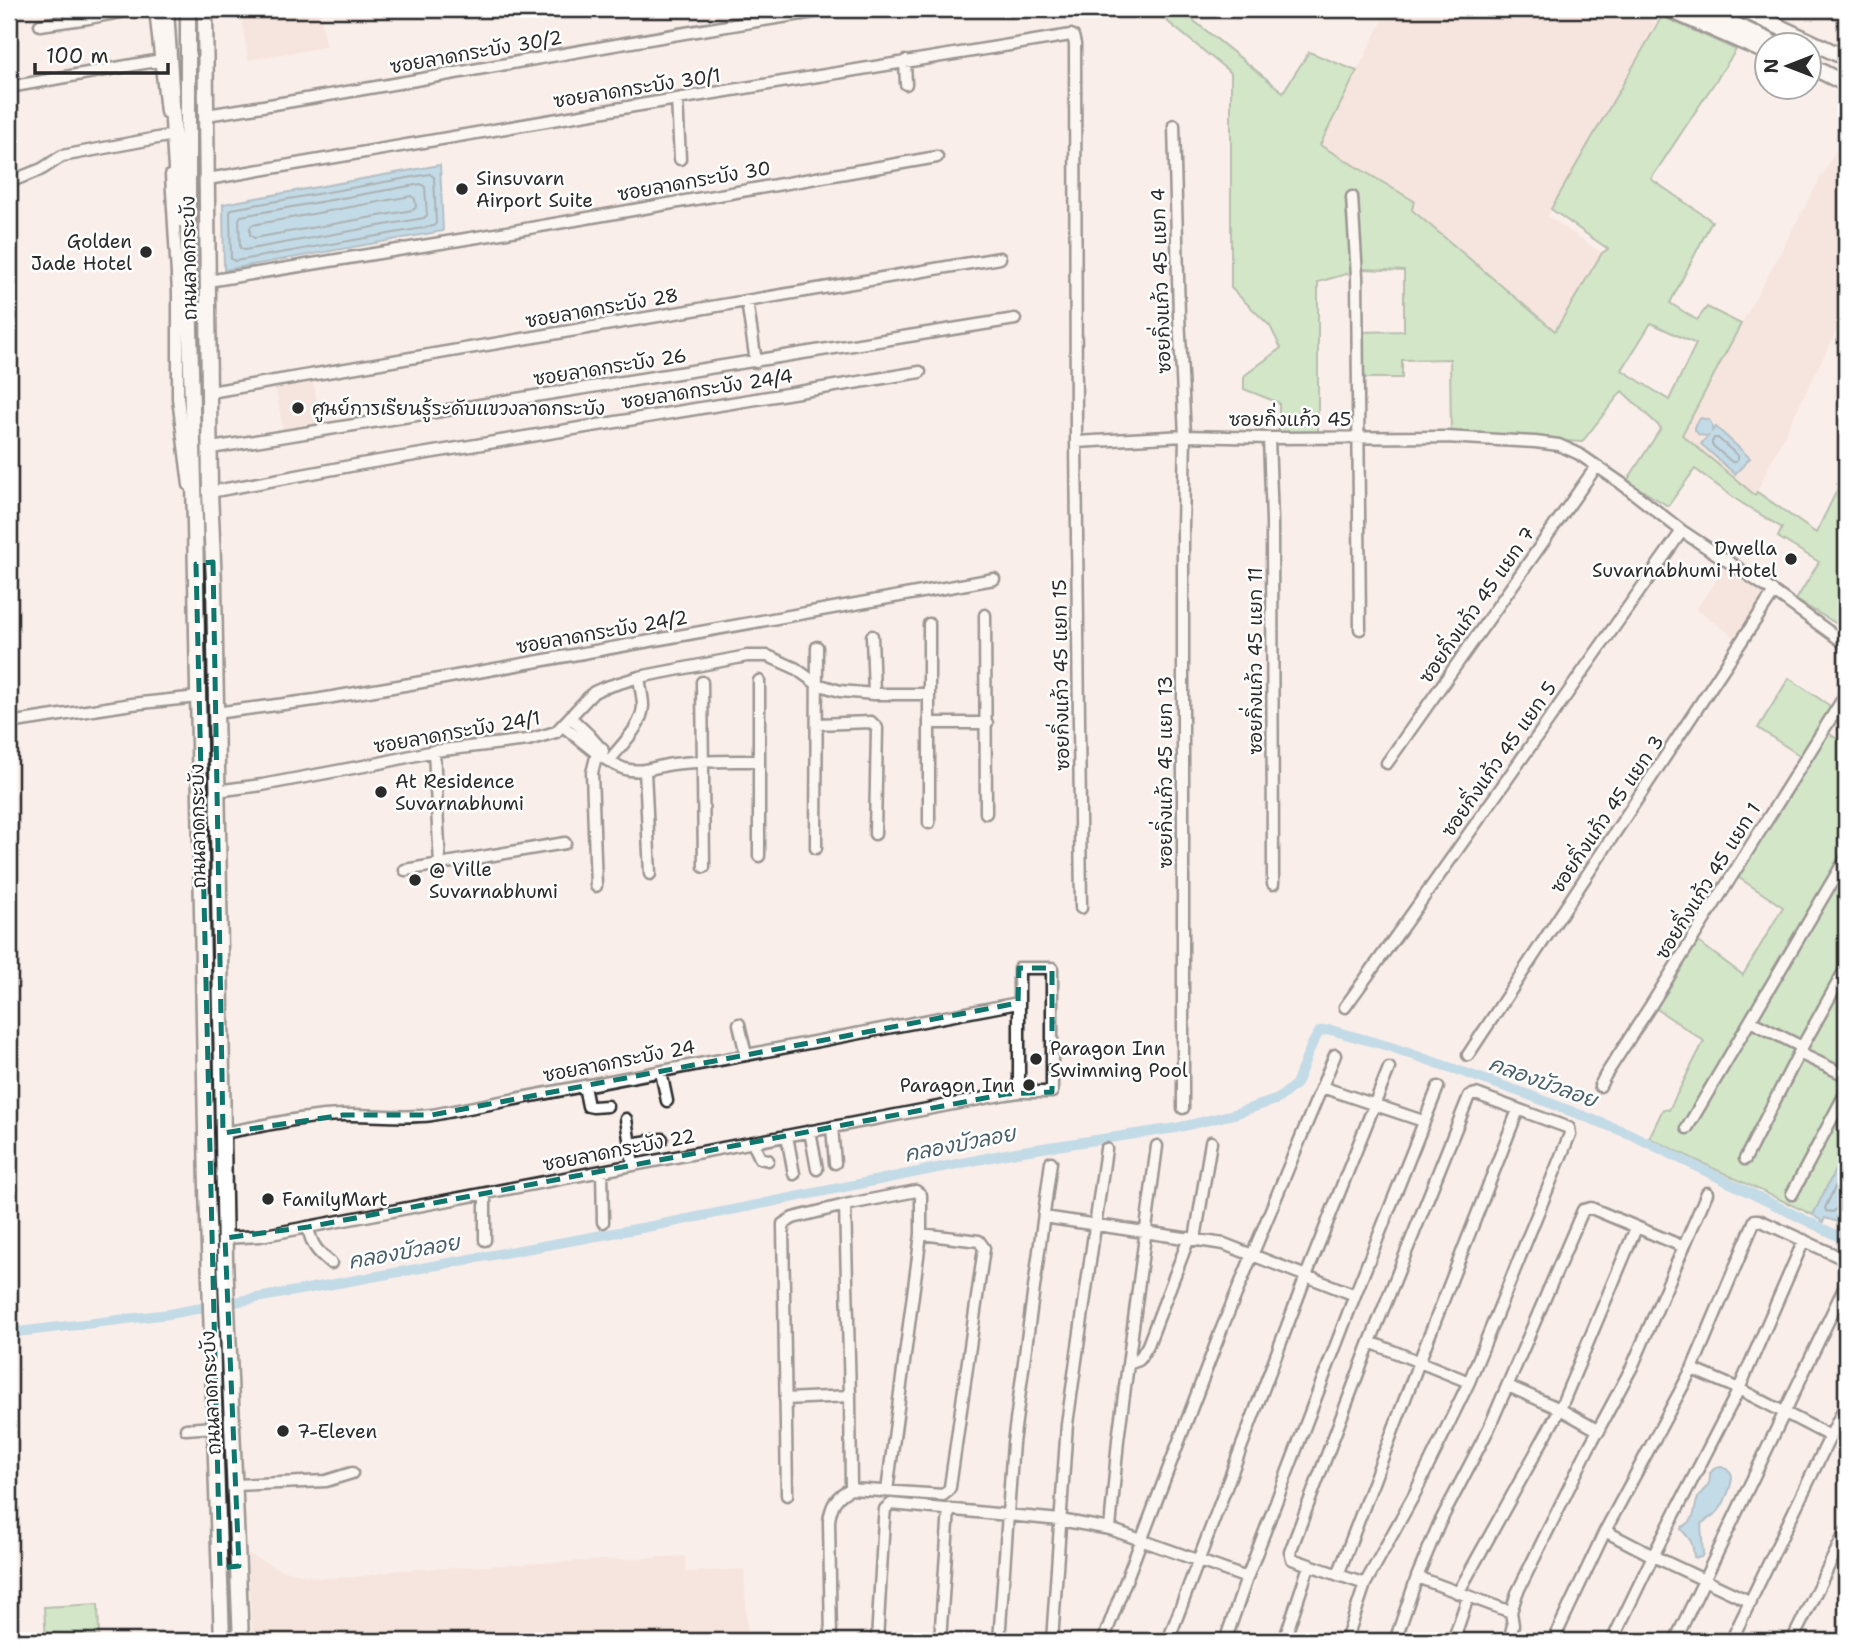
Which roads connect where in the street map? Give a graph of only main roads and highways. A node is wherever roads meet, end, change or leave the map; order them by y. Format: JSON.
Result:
{"nodes":[{"id":1,"x":166,"y":9,"type":"edge"},
{"id":2,"x":188,"y":9,"type":"edge"},
{"id":3,"x":205,"y":9,"type":"edge"},
{"id":4,"x":1668,"y":9,"type":"edge"},
{"id":5,"x":1702,"y":9,"type":"edge"},
{"id":6,"x":1741,"y":9,"type":"edge"},
{"id":7,"x":1754,"y":33,"type":"edge"},
{"id":8,"x":1754,"y":46,"type":"edge"},
{"id":9,"x":1846,"y":58,"type":"edge"},
{"id":10,"x":1824,"y":73,"type":"edge"},
{"id":11,"x":1846,"y":83,"type":"edge"},
{"id":12,"x":188,"y":254,"type":"junction"},
{"id":13,"x":213,"y":562,"type":"junction"},
{"id":14,"x":196,"y":564,"type":"junction"},
{"id":15,"x":239,"y":1566,"type":"junction"},
{"id":16,"x":219,"y":1568,"type":"junction"},
{"id":17,"x":222,"y":1641,"type":"edge"},
{"id":18,"x":241,"y":1641,"type":"edge"}],
"edges":[{"from":1,"to":12,"type":"main road"},
{"from":2,"to":12,"type":"main road","name":"ถนนลาดกระบัง"},
{"from":3,"to":13,"type":"main road","name":"ถนนลาดกระบัง"},
{"from":4,"to":8,"type":"main road"},
{"from":5,"to":7,"type":"main road"},
{"from":6,"to":9,"type":"main road"},
{"from":10,"to":11,"type":"main road"},
{"from":12,"to":14,"type":"main road","name":"ถนนลาดกระบัง"},
{"from":13,"to":14,"type":"main road"},
{"from":13,"to":15,"type":"main road","name":"ถนนลาดกระบัง"},
{"from":14,"to":16,"type":"main road","name":"ถนนลาดกระบัง"},
{"from":15,"to":16,"type":"main road"},
{"from":15,"to":18,"type":"main road","name":"ถนนลาดกระบัง"},
{"from":16,"to":17,"type":"main road","name":"ถนนลาดกระบัง"}]}
